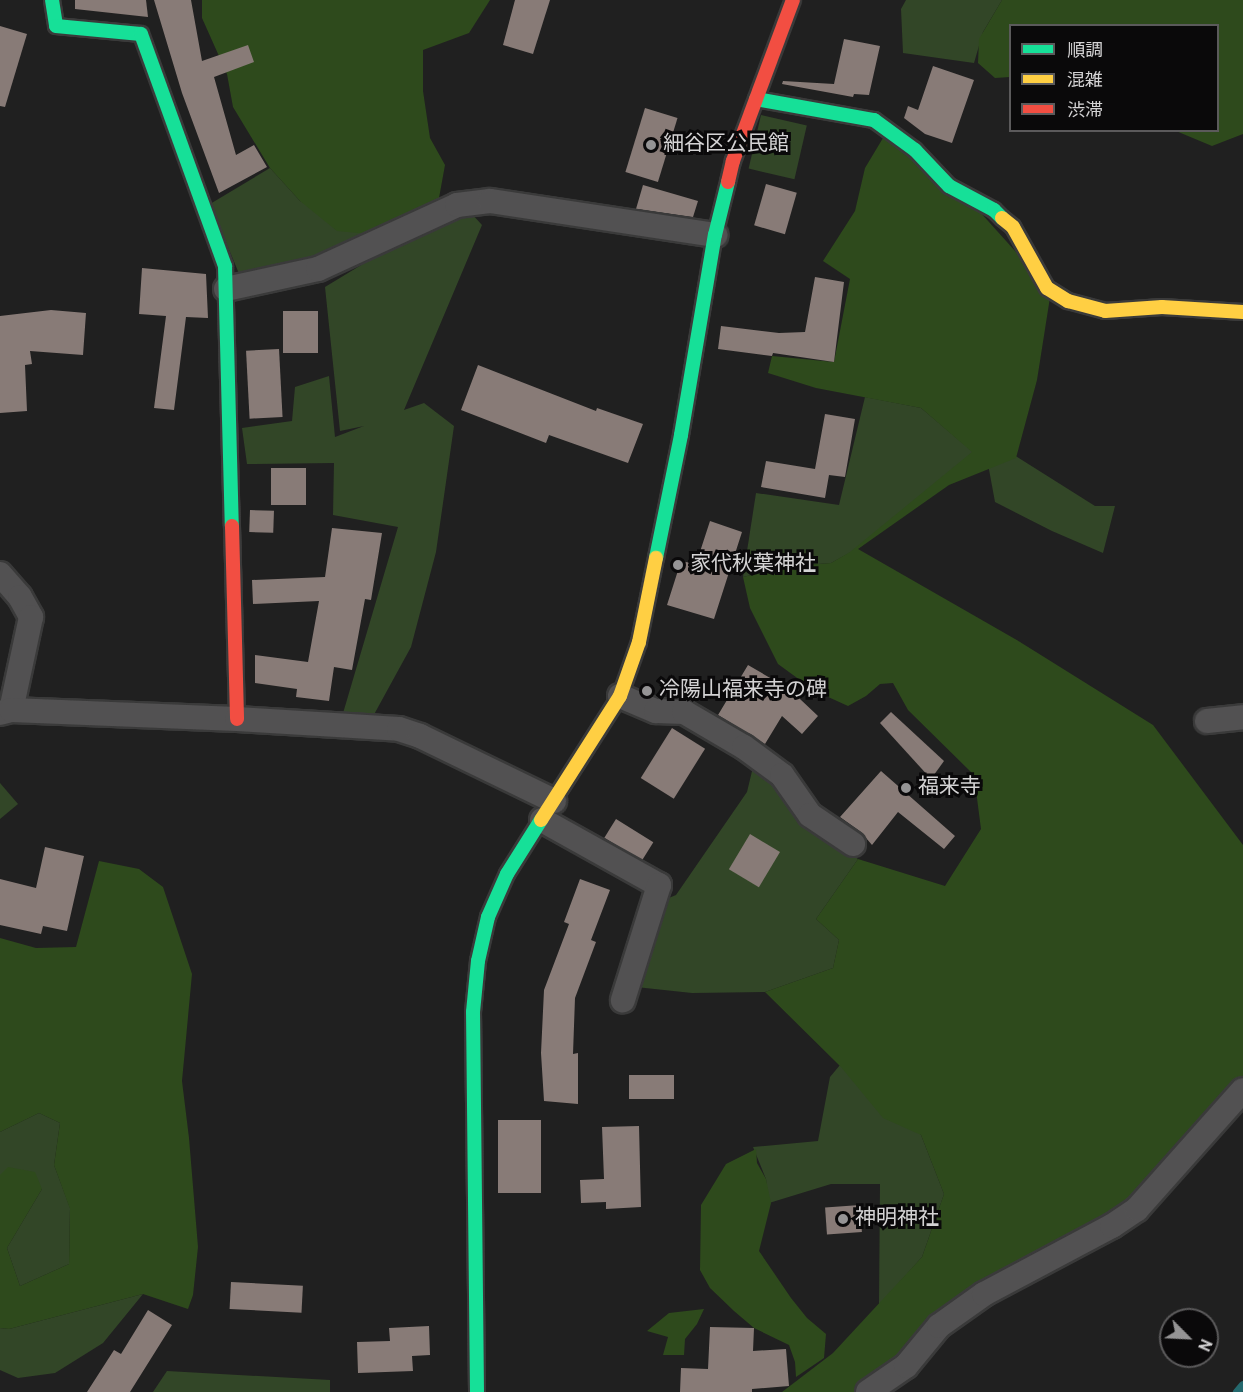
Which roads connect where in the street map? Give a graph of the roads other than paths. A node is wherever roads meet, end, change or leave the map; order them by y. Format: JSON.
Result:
{"nodes":[{"id":1,"x":52,"y":0,"type":"edge"},
{"id":2,"x":792,"y":0,"type":"edge"},
{"id":3,"x":756,"y":99,"type":"junction"},
{"id":4,"x":715,"y":235,"type":"junction"},
{"id":5,"x":226,"y":289,"type":"junction"},
{"id":6,"x":1243,"y":312,"type":"edge"},
{"id":7,"x":0,"y":574,"type":"edge"},
{"id":8,"x":620,"y":696,"type":"junction"},
{"id":9,"x":6,"y":712,"type":"edge"},
{"id":10,"x":1243,"y":717,"type":"edge"},
{"id":11,"x":237,"y":719,"type":"junction"},
{"id":12,"x":1206,"y":721,"type":"dead end"},
{"id":13,"x":548,"y":810,"type":"junction"},
{"id":14,"x":853,"y":844,"type":"dead end"},
{"id":15,"x":624,"y":1000,"type":"dead end"},
{"id":16,"x":1243,"y":1090,"type":"edge"},
{"id":17,"x":477,"y":1392,"type":"edge"},
{"id":18,"x":868,"y":1392,"type":"edge"}],
"edges":[{"from":1,"to":5,"type":"street"},
{"from":2,"to":3,"type":"street"},
{"from":3,"to":4,"type":"street"},
{"from":3,"to":6,"type":"street"},
{"from":4,"to":5,"type":"street"},
{"from":4,"to":8,"type":"street"},
{"from":5,"to":11,"type":"street"},
{"from":7,"to":9,"type":"street"},
{"from":8,"to":13,"type":"street"},
{"from":8,"to":14,"type":"street"},
{"from":9,"to":11,"type":"street"},
{"from":10,"to":12,"type":"street"},
{"from":11,"to":13,"type":"street"},
{"from":13,"to":15,"type":"street"},
{"from":13,"to":17,"type":"street"},
{"from":16,"to":18,"type":"street"}]}
